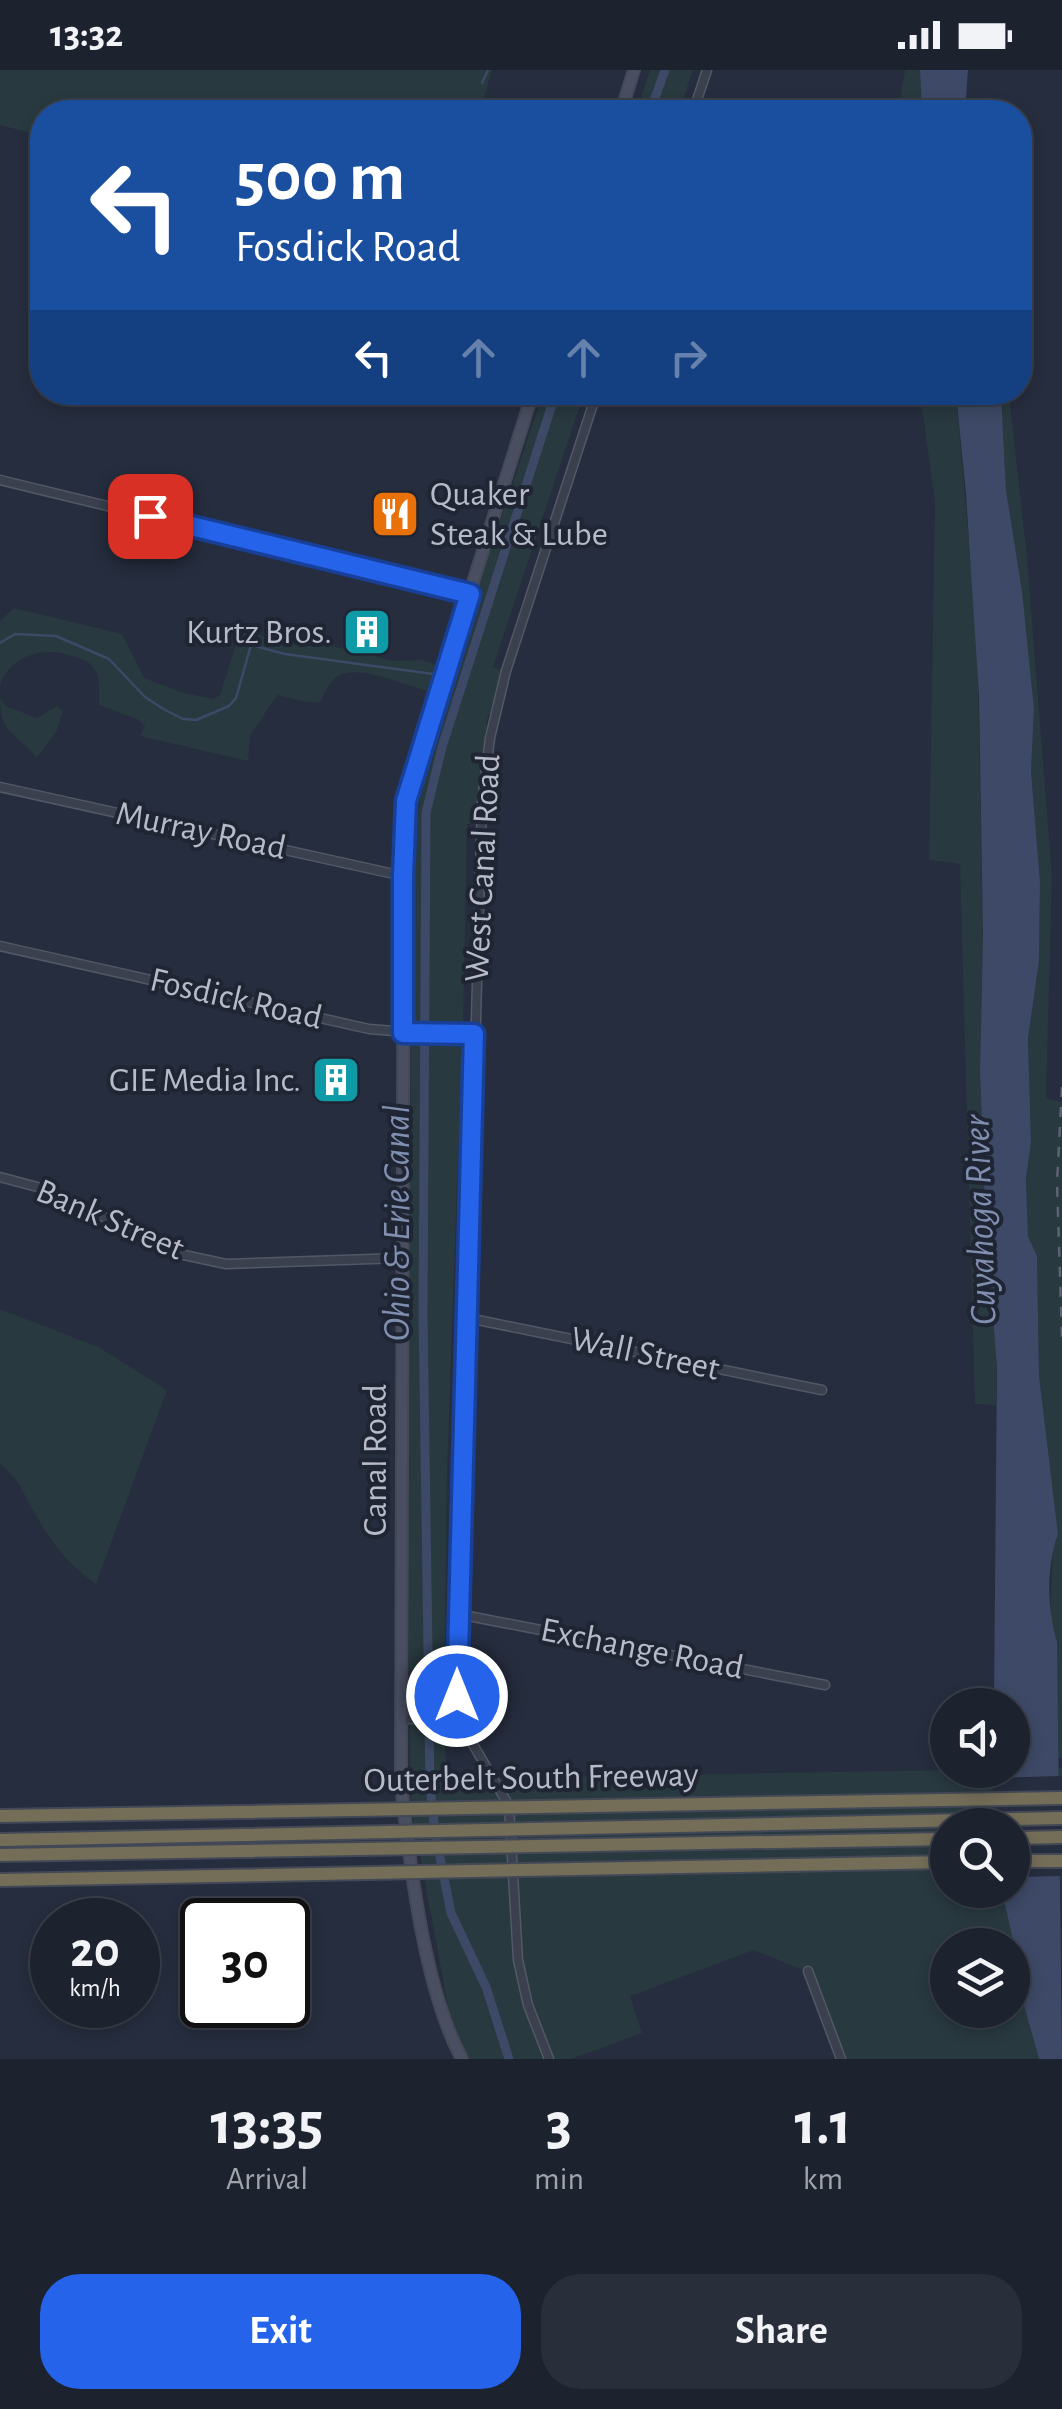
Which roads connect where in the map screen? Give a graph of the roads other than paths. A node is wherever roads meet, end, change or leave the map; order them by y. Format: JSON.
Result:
{"nodes":[{"id":1,"x":634,"y":70,"type":"edge"},
{"id":2,"x":707,"y":70,"type":"edge"},
{"id":3,"x":625,"y":100,"type":"edge"},
{"id":4,"x":696,"y":100,"type":"edge"},
{"id":5,"x":529,"y":405,"type":"edge"},
{"id":6,"x":594,"y":405,"type":"edge"},
{"id":7,"x":0,"y":480,"type":"edge"},
{"id":8,"x":470,"y":594,"type":"junction"},
{"id":9,"x":0,"y":787,"type":"edge"},
{"id":10,"x":403,"y":876,"type":"junction"},
{"id":11,"x":0,"y":946,"type":"edge"},
{"id":12,"x":403,"y":1033,"type":"junction"},
{"id":13,"x":474,"y":1034,"type":"junction"},
{"id":14,"x":0,"y":1176,"type":"edge"},
{"id":15,"x":401,"y":1258,"type":"junction"},
{"id":16,"x":468,"y":1318,"type":"junction"},
{"id":17,"x":822,"y":1390,"type":"dead end"},
{"id":18,"x":458,"y":1614,"type":"junction"},
{"id":19,"x":826,"y":1685,"type":"dead end"},
{"id":20,"x":459,"y":1719,"type":"junction"},
{"id":21,"x":404,"y":1720,"type":"junction"},
{"id":22,"x":1062,"y":1798,"type":"edge"},
{"id":23,"x":0,"y":1816,"type":"edge"},
{"id":24,"x":1062,"y":1818,"type":"edge"},
{"id":25,"x":1062,"y":1837,"type":"edge"},
{"id":26,"x":1030,"y":1838,"type":"edge"},
{"id":27,"x":930,"y":1839,"type":"edge"},
{"id":28,"x":0,"y":1840,"type":"edge"},
{"id":29,"x":0,"y":1855,"type":"edge"},
{"id":30,"x":1062,"y":1860,"type":"edge"},
{"id":31,"x":1030,"y":1861,"type":"edge"},
{"id":32,"x":930,"y":1862,"type":"edge"},
{"id":33,"x":0,"y":1880,"type":"edge"},
{"id":34,"x":808,"y":1972,"type":"dead end"},
{"id":35,"x":462,"y":2059,"type":"edge"},
{"id":36,"x":549,"y":2059,"type":"edge"},
{"id":37,"x":842,"y":2059,"type":"edge"}],
"edges":[{"from":1,"to":3,"type":"main road"},
{"from":2,"to":4,"type":"street"},
{"from":5,"to":8,"type":"main road","name":"Canal Road"},
{"from":6,"to":13,"type":"street","name":"West Canal Road"},
{"from":7,"to":8,"type":"street"},
{"from":8,"to":10,"type":"main road","name":"Canal Road"},
{"from":9,"to":10,"type":"street","name":"Murray Road"},
{"from":10,"to":12,"type":"main road","name":"Canal Road"},
{"from":11,"to":12,"type":"street","name":"Fosdick Road"},
{"from":12,"to":13,"type":"street","name":"Fosdick Road"},
{"from":12,"to":15,"type":"main road","name":"Canal Road"},
{"from":13,"to":16,"type":"street","name":"West Canal Road"},
{"from":14,"to":15,"type":"street","name":"Bank Street"},
{"from":15,"to":21,"type":"main road","name":"Canal Road"},
{"from":16,"to":17,"type":"street","name":"Wall Street"},
{"from":16,"to":18,"type":"street","name":"West Canal Road"},
{"from":18,"to":19,"type":"street","name":"Exchange Road"},
{"from":18,"to":20,"type":"street","name":"West Canal Road"},
{"from":20,"to":21,"type":"street"},
{"from":20,"to":36,"type":"street","name":"West Canal Road"},
{"from":21,"to":35,"type":"main road","name":"Canal Road"},
{"from":22,"to":23,"type":"highway","name":"Outerbelt South Freeway","bridge":true},
{"from":24,"to":28,"type":"highway","bridge":true},
{"from":25,"to":26,"type":"highway"},
{"from":27,"to":29,"type":"highway","bridge":true},
{"from":30,"to":31,"type":"highway"},
{"from":32,"to":33,"type":"highway","bridge":true},
{"from":34,"to":37,"type":"street"}]}
